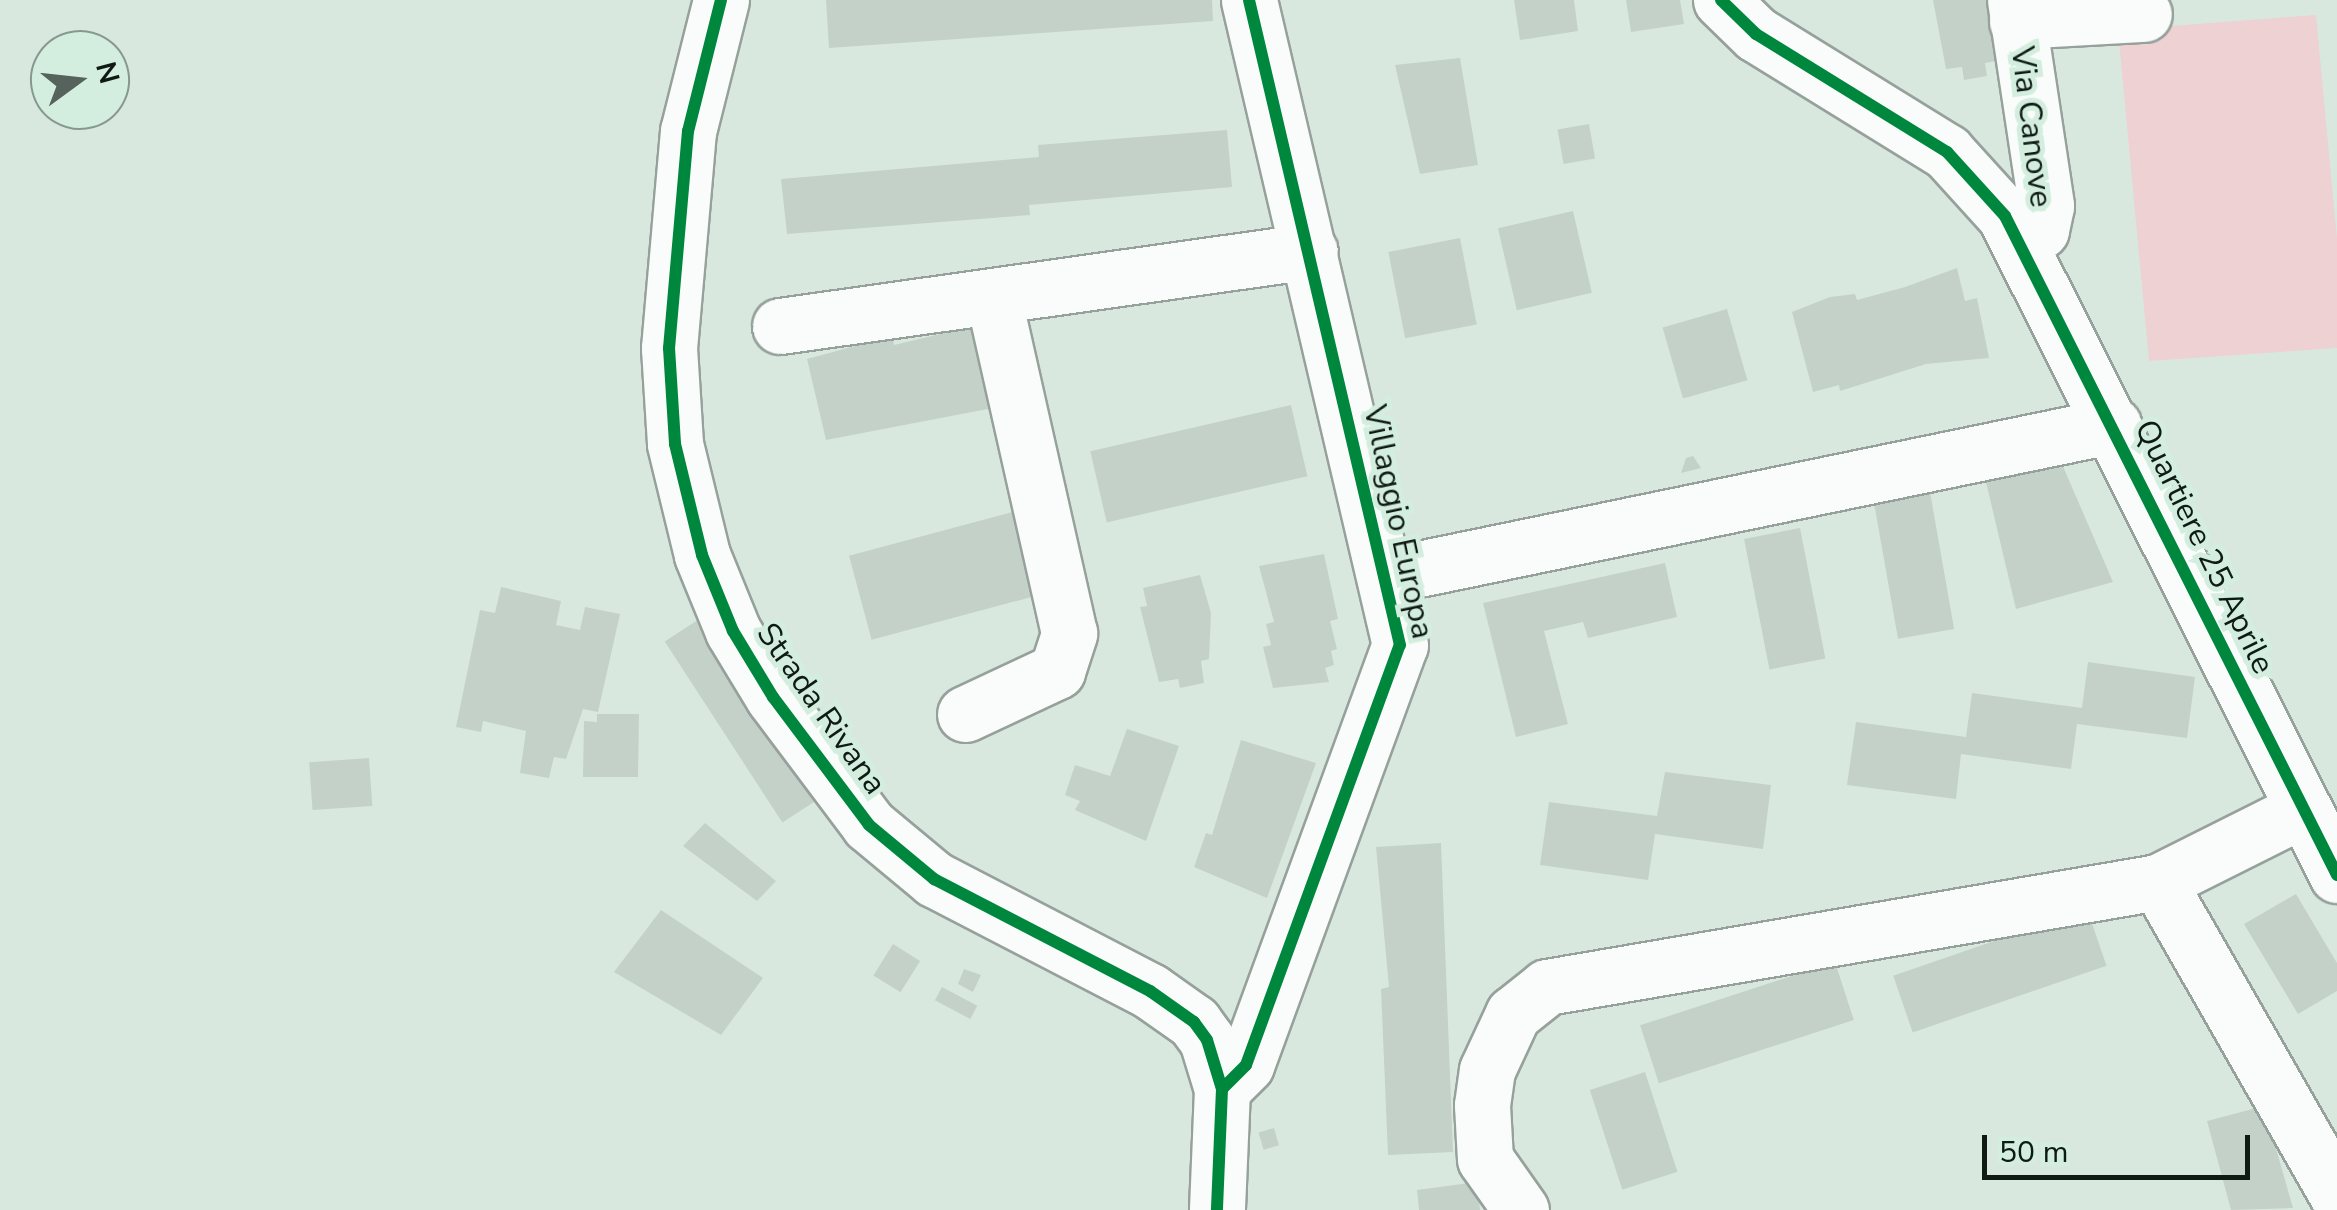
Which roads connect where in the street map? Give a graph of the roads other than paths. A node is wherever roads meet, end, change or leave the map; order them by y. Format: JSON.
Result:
{"nodes":[{"id":1,"x":721,"y":0,"type":"edge"},
{"id":2,"x":1249,"y":0,"type":"edge"},
{"id":3,"x":1721,"y":0,"type":"edge"},
{"id":4,"x":2016,"y":10,"type":"edge"},
{"id":5,"x":2144,"y":14,"type":"dead end"},
{"id":6,"x":2022,"y":244,"type":"junction"},
{"id":7,"x":1310,"y":251,"type":"junction"},
{"id":8,"x":994,"y":300,"type":"junction"},
{"id":9,"x":780,"y":326,"type":"dead end"},
{"id":10,"x":2114,"y":425,"type":"junction"},
{"id":11,"x":1385,"y":576,"type":"junction"},
{"id":12,"x":965,"y":714,"type":"dead end"},
{"id":13,"x":2302,"y":810,"type":"junction"},
{"id":14,"x":2337,"y":875,"type":"edge"},
{"id":15,"x":2158,"y":882,"type":"junction"},
{"id":16,"x":1222,"y":1089,"type":"junction"},
{"id":17,"x":2337,"y":1194,"type":"edge"},
{"id":18,"x":1217,"y":1210,"type":"edge"},
{"id":19,"x":1522,"y":1210,"type":"edge"}],
"edges":[{"from":1,"to":16,"type":"street","name":"Strada Rivana"},
{"from":2,"to":7,"type":"street","name":"Villaggio Europa"},
{"from":3,"to":6,"type":"street"},
{"from":4,"to":5,"type":"street"},
{"from":4,"to":6,"type":"street","name":"Via Canove"},
{"from":6,"to":10,"type":"street","name":"Quartiere 25 Aprile"},
{"from":7,"to":8,"type":"street"},
{"from":7,"to":11,"type":"street","name":"Villaggio Europa"},
{"from":8,"to":9,"type":"street"},
{"from":8,"to":12,"type":"street"},
{"from":10,"to":11,"type":"street","name":"Villaggio Europa"},
{"from":10,"to":13,"type":"street","name":"Quartiere 25 Aprile"},
{"from":11,"to":16,"type":"street","name":"Villaggio Europa"},
{"from":13,"to":14,"type":"street","name":"Quartiere 25 Aprile"},
{"from":13,"to":15,"type":"street"},
{"from":15,"to":17,"type":"street"},
{"from":15,"to":19,"type":"street"},
{"from":16,"to":18,"type":"street","name":"Strada Rivana"}]}
